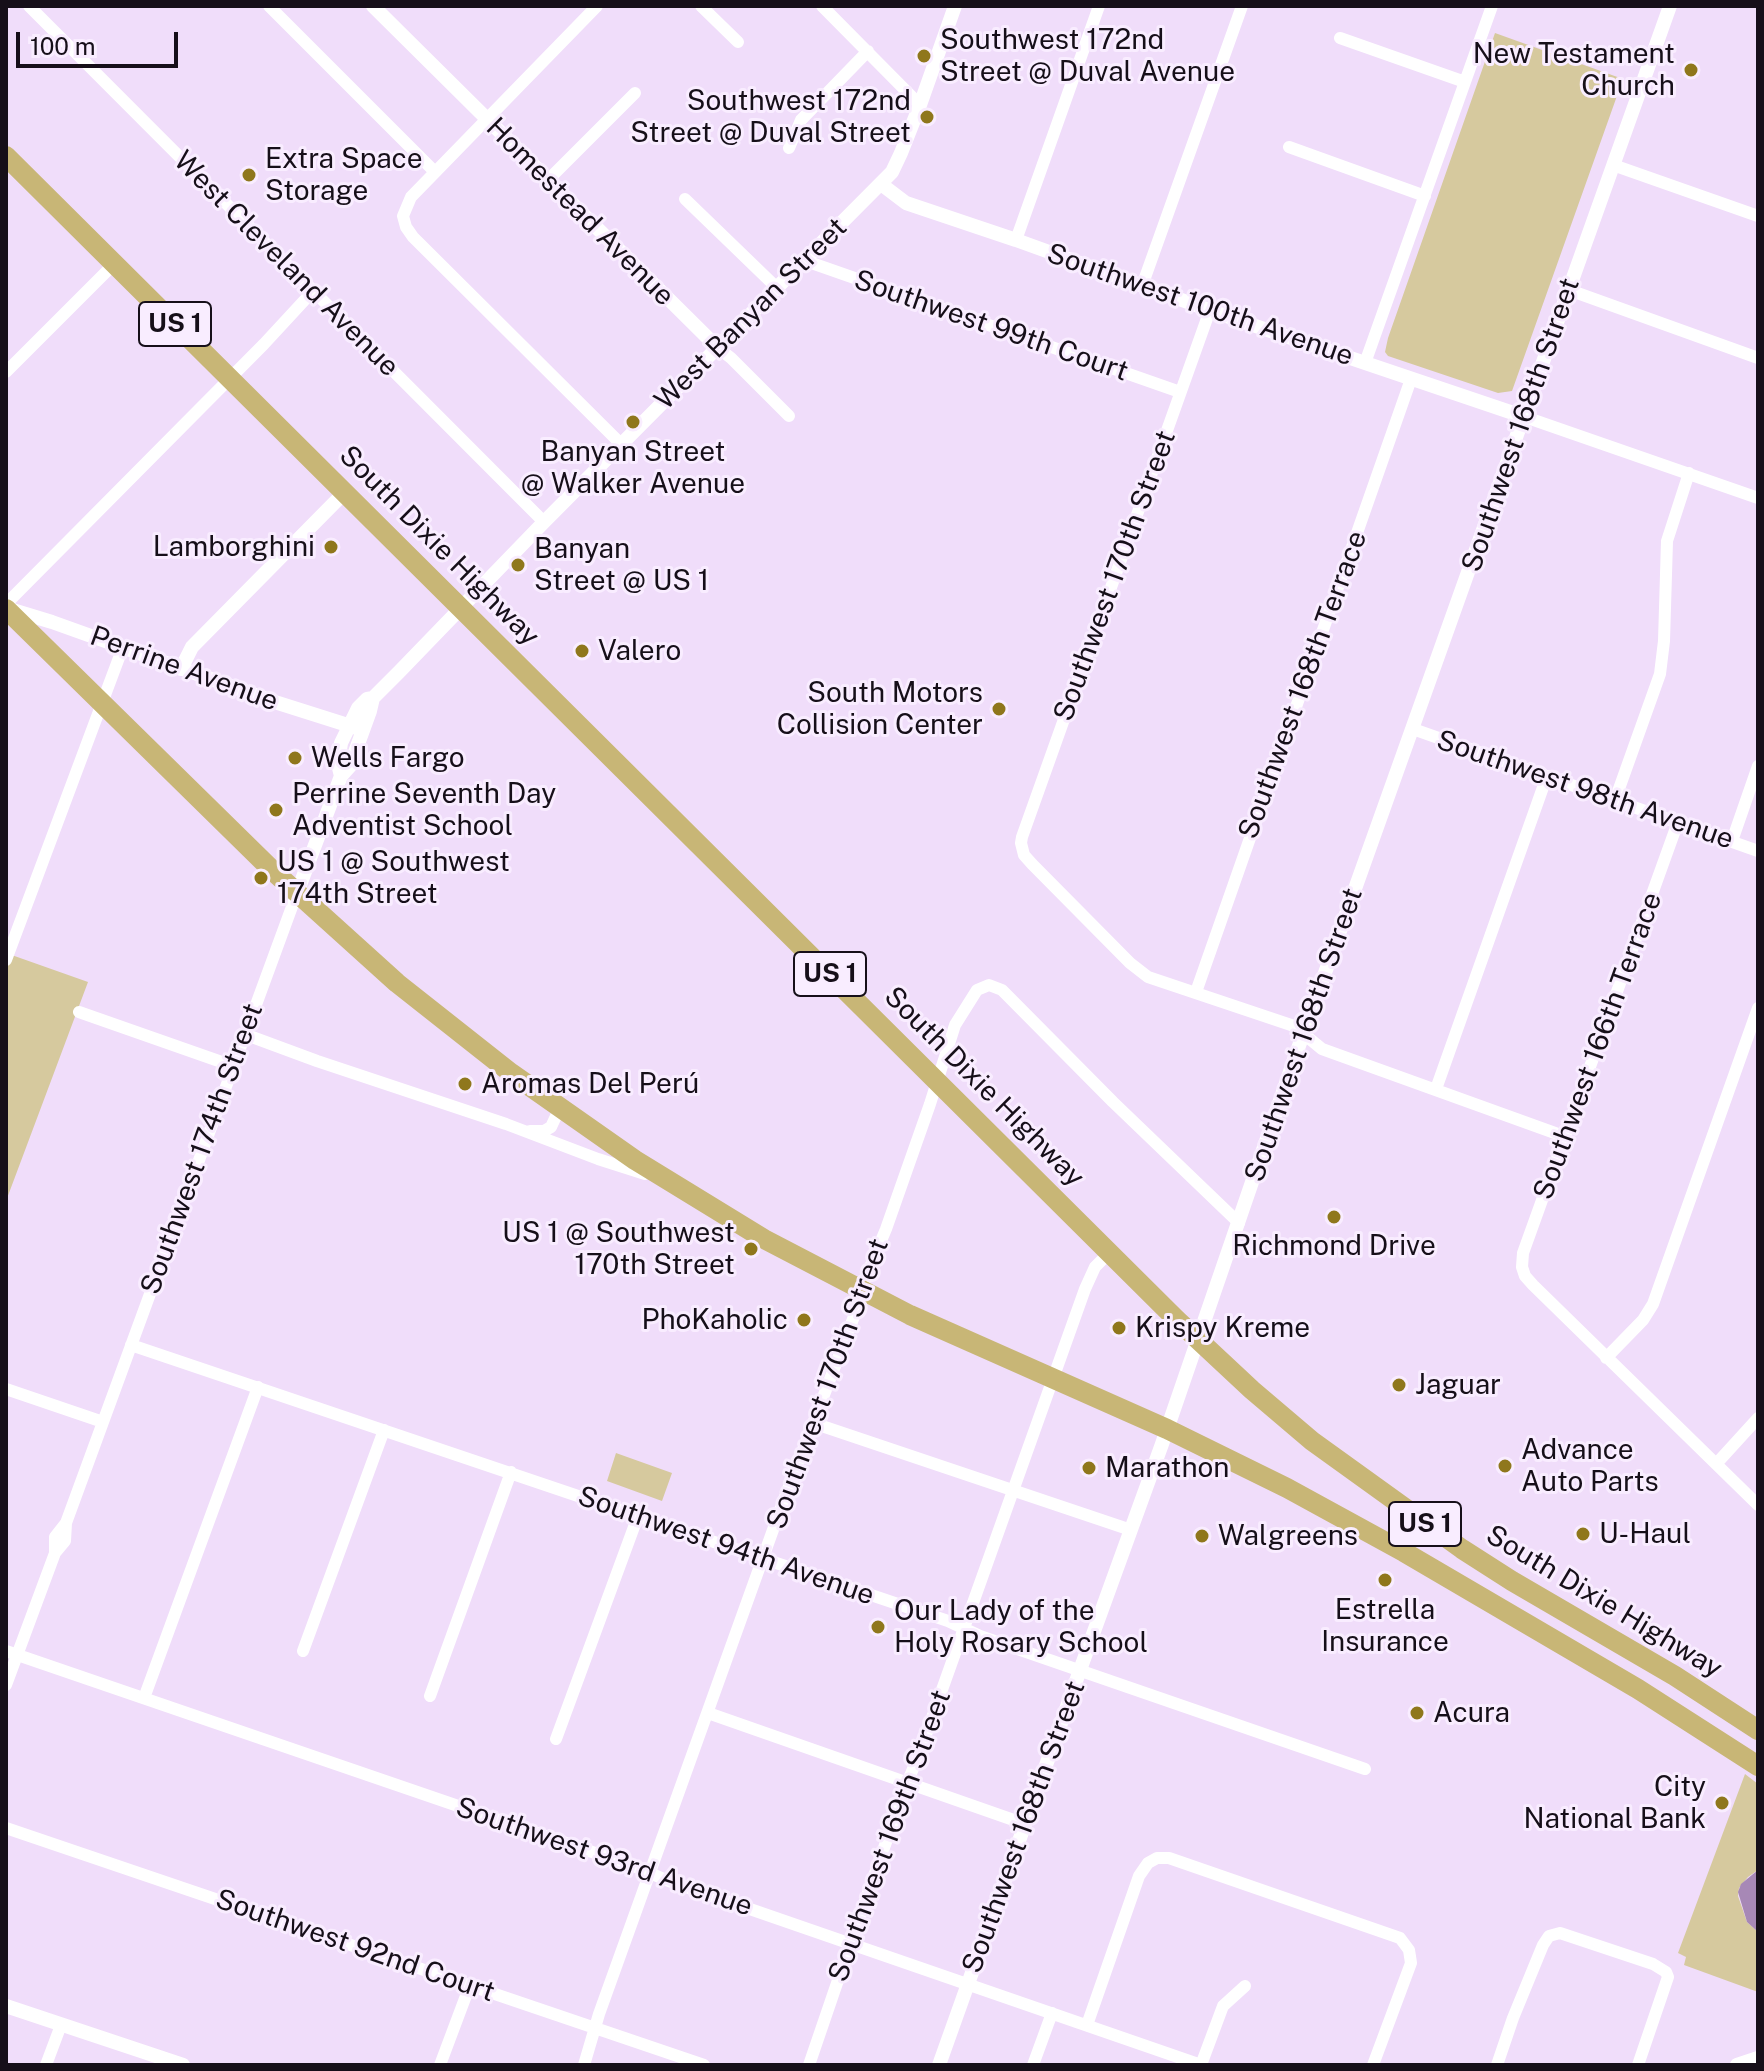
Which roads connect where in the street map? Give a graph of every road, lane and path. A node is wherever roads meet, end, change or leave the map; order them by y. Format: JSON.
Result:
{"nodes":[{"id":1,"x":29,"y":6,"type":"edge"},
{"id":2,"x":269,"y":6,"type":"edge"},
{"id":3,"x":373,"y":6,"type":"edge"},
{"id":4,"x":597,"y":6,"type":"edge"},
{"id":5,"x":701,"y":6,"type":"edge"},
{"id":6,"x":822,"y":6,"type":"edge"},
{"id":7,"x":955,"y":6,"type":"edge"},
{"id":8,"x":1099,"y":6,"type":"edge"},
{"id":9,"x":1242,"y":6,"type":"edge"},
{"id":10,"x":1492,"y":6,"type":"edge"},
{"id":11,"x":1670,"y":6,"type":"edge"},
{"id":12,"x":1340,"y":38,"type":"dead end"},
{"id":13,"x":738,"y":42,"type":"dead end"},
{"id":14,"x":868,"y":51,"type":"junction"},
{"id":15,"x":1465,"y":82,"type":"junction"},
{"id":16,"x":635,"y":93,"type":"dead end"},
{"id":17,"x":920,"y":105,"type":"junction"},
{"id":18,"x":487,"y":119,"type":"junction"},
{"id":19,"x":1289,"y":147,"type":"dead end"},
{"id":20,"x":789,"y":148,"type":"dead end"},
{"id":21,"x":6,"y":156,"type":"edge"},
{"id":22,"x":1613,"y":165,"type":"junction"},
{"id":23,"x":435,"y":172,"type":"junction"},
{"id":24,"x":548,"y":180,"type":"junction"},
{"id":25,"x":881,"y":184,"type":"junction"},
{"id":26,"x":1425,"y":196,"type":"junction"},
{"id":27,"x":685,"y":199,"type":"dead end"},
{"id":28,"x":1758,"y":216,"type":"edge"},
{"id":29,"x":1016,"y":240,"type":"junction"},
{"id":30,"x":803,"y":260,"type":"junction"},
{"id":31,"x":115,"y":263,"type":"junction"},
{"id":32,"x":1142,"y":286,"type":"junction"},
{"id":33,"x":776,"y":287,"type":"junction"},
{"id":34,"x":1569,"y":290,"type":"junction"},
{"id":35,"x":313,"y":291,"type":"junction"},
{"id":36,"x":1210,"y":310,"type":"junction"},
{"id":37,"x":718,"y":348,"type":"junction"},
{"id":38,"x":1758,"y":358,"type":"edge"},
{"id":39,"x":1365,"y":363,"type":"junction"},
{"id":40,"x":6,"y":372,"type":"edge"},
{"id":41,"x":230,"y":378,"type":"junction"},
{"id":42,"x":1411,"y":379,"type":"junction"},
{"id":43,"x":1180,"y":392,"type":"junction"},
{"id":44,"x":789,"y":416,"type":"dead end"},
{"id":45,"x":1525,"y":417,"type":"junction"},
{"id":46,"x":622,"y":445,"type":"junction"},
{"id":47,"x":1689,"y":473,"type":"junction"},
{"id":48,"x":345,"y":492,"type":"junction"},
{"id":49,"x":1758,"y":498,"type":"edge"},
{"id":50,"x":544,"y":522,"type":"junction"},
{"id":51,"x":6,"y":607,"type":"edge"},
{"id":52,"x":461,"y":608,"type":"junction"},
{"id":53,"x":123,"y":647,"type":"junction"},
{"id":54,"x":181,"y":669,"type":"junction"},
{"id":55,"x":101,"y":703,"type":"junction"},
{"id":56,"x":356,"y":727,"type":"junction"},
{"id":57,"x":1413,"y":729,"type":"junction"},
{"id":58,"x":1758,"y":766,"type":"edge"},
{"id":59,"x":1547,"y":776,"type":"junction"},
{"id":60,"x":1615,"y":800,"type":"junction"},
{"id":61,"x":1678,"y":822,"type":"junction"},
{"id":62,"x":1732,"y":841,"type":"junction"},
{"id":63,"x":1758,"y":851,"type":"edge"},
{"id":64,"x":297,"y":893,"type":"junction"},
{"id":65,"x":6,"y":960,"type":"edge"},
{"id":66,"x":1196,"y":992,"type":"junction"},
{"id":67,"x":1758,"y":1008,"type":"edge"},
{"id":68,"x":79,"y":1012,"type":"dead end"},
{"id":69,"x":244,"y":1034,"type":"junction"},
{"id":70,"x":1304,"y":1034,"type":"junction"},
{"id":71,"x":233,"y":1066,"type":"junction"},
{"id":72,"x":937,"y":1080,"type":"junction"},
{"id":73,"x":1436,"y":1089,"type":"junction"},
{"id":74,"x":556,"y":1106,"type":"junction"},
{"id":75,"x":524,"y":1131,"type":"junction"},
{"id":76,"x":1566,"y":1137,"type":"junction"},
{"id":77,"x":670,"y":1182,"type":"junction"},
{"id":78,"x":1239,"y":1223,"type":"junction"},
{"id":79,"x":1110,"y":1252,"type":"junction"},
{"id":80,"x":861,"y":1291,"type":"junction"},
{"id":81,"x":1199,"y":1341,"type":"junction"},
{"id":82,"x":131,"y":1345,"type":"junction"},
{"id":83,"x":1606,"y":1358,"type":"junction"},
{"id":84,"x":1053,"y":1380,"type":"junction"},
{"id":85,"x":258,"y":1387,"type":"junction"},
{"id":86,"x":6,"y":1389,"type":"edge"},
{"id":87,"x":1758,"y":1418,"type":"edge"},
{"id":88,"x":103,"y":1422,"type":"junction"},
{"id":89,"x":813,"y":1423,"type":"junction"},
{"id":90,"x":1167,"y":1429,"type":"junction"},
{"id":91,"x":384,"y":1430,"type":"junction"},
{"id":92,"x":1717,"y":1463,"type":"junction"},
{"id":93,"x":511,"y":1472,"type":"junction"},
{"id":94,"x":1012,"y":1490,"type":"junction"},
{"id":95,"x":1758,"y":1505,"type":"edge"},
{"id":96,"x":638,"y":1516,"type":"junction"},
{"id":97,"x":1423,"y":1523,"type":"junction"},
{"id":98,"x":1131,"y":1530,"type":"junction"},
{"id":99,"x":1404,"y":1552,"type":"junction"},
{"id":100,"x":763,"y":1559,"type":"junction"},
{"id":101,"x":964,"y":1629,"type":"junction"},
{"id":102,"x":1613,"y":1640,"type":"junction"},
{"id":103,"x":303,"y":1651,"type":"dead end"},
{"id":104,"x":1572,"y":1651,"type":"junction"},
{"id":105,"x":12,"y":1653,"type":"edge"},
{"id":106,"x":1080,"y":1670,"type":"junction"},
{"id":107,"x":1675,"y":1676,"type":"junction"},
{"id":108,"x":6,"y":1685,"type":"edge"},
{"id":109,"x":1638,"y":1689,"type":"junction"},
{"id":110,"x":430,"y":1696,"type":"dead end"},
{"id":111,"x":144,"y":1698,"type":"junction"},
{"id":112,"x":708,"y":1713,"type":"junction"},
{"id":113,"x":1758,"y":1730,"type":"edge"},
{"id":114,"x":556,"y":1739,"type":"dead end"},
{"id":115,"x":1758,"y":1766,"type":"edge"},
{"id":116,"x":1365,"y":1769,"type":"dead end"},
{"id":117,"x":907,"y":1783,"type":"junction"},
{"id":118,"x":1025,"y":1824,"type":"junction"},
{"id":119,"x":6,"y":1828,"type":"edge"},
{"id":120,"x":650,"y":1873,"type":"junction"},
{"id":121,"x":850,"y":1943,"type":"junction"},
{"id":122,"x":968,"y":1984,"type":"junction"},
{"id":123,"x":470,"y":1985,"type":"junction"},
{"id":124,"x":1245,"y":1986,"type":"dead end"},
{"id":125,"x":6,"y":2006,"type":"edge"},
{"id":126,"x":1052,"y":2013,"type":"junction"},
{"id":127,"x":61,"y":2025,"type":"junction"},
{"id":128,"x":1087,"y":2025,"type":"junction"},
{"id":129,"x":595,"y":2028,"type":"junction"},
{"id":130,"x":1758,"y":2058,"type":"edge"},
{"id":131,"x":1183,"y":2062,"type":"edge"},
{"id":132,"x":46,"y":2065,"type":"edge"},
{"id":133,"x":183,"y":2065,"type":"edge"},
{"id":134,"x":440,"y":2065,"type":"edge"},
{"id":135,"x":584,"y":2065,"type":"edge"},
{"id":136,"x":704,"y":2065,"type":"edge"},
{"id":137,"x":809,"y":2065,"type":"edge"},
{"id":138,"x":939,"y":2065,"type":"edge"},
{"id":139,"x":1033,"y":2065,"type":"edge"},
{"id":140,"x":1201,"y":2065,"type":"edge"},
{"id":141,"x":1373,"y":2065,"type":"edge"},
{"id":142,"x":1497,"y":2065,"type":"edge"},
{"id":143,"x":1638,"y":2065,"type":"edge"},
{"id":144,"x":1737,"y":2065,"type":"edge"}],
"edges":[{"from":1,"to":35,"type":"street","name":"West Cleveland Avenue"},
{"from":2,"to":23,"type":"street"},
{"from":3,"to":18,"type":"street","name":"Homestead Avenue"},
{"from":4,"to":18,"type":"street"},
{"from":5,"to":13,"type":"street"},
{"from":6,"to":14,"type":"street"},
{"from":7,"to":17,"type":"street","name":"West Banyan Street"},
{"from":8,"to":29,"type":"street"},
{"from":9,"to":32,"type":"street"},
{"from":10,"to":15,"type":"street"},
{"from":11,"to":22,"type":"street","name":"Southwest 168th Street"},
{"from":12,"to":15,"type":"street"},
{"from":14,"to":17,"type":"street"},
{"from":14,"to":20,"type":"street"},
{"from":15,"to":26,"type":"street"},
{"from":16,"to":24,"type":"street"},
{"from":17,"to":25,"type":"street","name":"West Banyan Street"},
{"from":18,"to":23,"type":"street"},
{"from":18,"to":24,"type":"street","name":"Homestead Avenue"},
{"from":19,"to":26,"type":"street"},
{"from":21,"to":31,"type":"highway","name":"South Dixie Highway","number":"US 1"},
{"from":22,"to":28,"type":"street"},
{"from":22,"to":34,"type":"street","name":"Southwest 168th Street"},
{"from":23,"to":46,"type":"street"},
{"from":24,"to":37,"type":"street","name":"Homestead Avenue"},
{"from":25,"to":29,"type":"street","name":"Southwest 100th Avenue"},
{"from":25,"to":30,"type":"street","name":"West Banyan Street"},
{"from":26,"to":39,"type":"street"},
{"from":27,"to":33,"type":"street"},
{"from":29,"to":32,"type":"street","name":"Southwest 100th Avenue"},
{"from":30,"to":33,"type":"street","name":"West Banyan Street"},
{"from":30,"to":43,"type":"street","name":"Southwest 99th Court"},
{"from":31,"to":40,"type":"street"},
{"from":31,"to":41,"type":"highway","name":"South Dixie Highway","number":"US 1"},
{"from":32,"to":36,"type":"street","name":"Southwest 100th Avenue"},
{"from":33,"to":37,"type":"street","name":"West Banyan Street"},
{"from":34,"to":38,"type":"street"},
{"from":34,"to":45,"type":"street","name":"Southwest 168th Street"},
{"from":35,"to":41,"type":"street"},
{"from":35,"to":50,"type":"street","name":"West Cleveland Avenue"},
{"from":36,"to":39,"type":"street","name":"Southwest 100th Avenue"},
{"from":36,"to":43,"type":"street","name":"Southwest 170th Street"},
{"from":37,"to":44,"type":"street","name":"Homestead Avenue"},
{"from":37,"to":46,"type":"street","name":"West Banyan Street"},
{"from":39,"to":42,"type":"street","name":"Southwest 100th Avenue"},
{"from":41,"to":48,"type":"highway","name":"South Dixie Highway","number":"US 1"},
{"from":41,"to":51,"type":"street"},
{"from":42,"to":45,"type":"street","name":"Southwest 100th Avenue"},
{"from":42,"to":66,"type":"street","name":"Southwest 168th Terrace"},
{"from":43,"to":66,"type":"street","name":"Southwest 170th Street"},
{"from":45,"to":47,"type":"street"},
{"from":45,"to":57,"type":"street","name":"Southwest 168th Street"},
{"from":46,"to":50,"type":"street","name":"West Banyan Street"},
{"from":47,"to":49,"type":"street"},
{"from":47,"to":60,"type":"street"},
{"from":48,"to":52,"type":"highway","name":"South Dixie Highway","number":"US 1"},
{"from":48,"to":54,"type":"street"},
{"from":50,"to":52,"type":"street","name":"West Banyan Street"},
{"from":51,"to":53,"type":"street","name":"Perrine Avenue"},
{"from":51,"to":55,"type":"highway","name":"South Dixie Highway","number":"US 1"},
{"from":52,"to":56,"type":"street","name":"West Banyan Street"},
{"from":52,"to":72,"type":"highway","name":"South Dixie Highway","number":"US 1"},
{"from":53,"to":54,"type":"street","name":"Perrine Avenue"},
{"from":53,"to":55,"type":"street"},
{"from":54,"to":56,"type":"street","name":"Perrine Avenue"},
{"from":55,"to":64,"type":"highway","name":"South Dixie Highway","number":"US 1"},
{"from":55,"to":65,"type":"street"},
{"from":56,"to":64,"type":"street","name":"Southwest 174th Street"},
{"from":57,"to":59,"type":"street","name":"Southwest 98th Avenue"},
{"from":57,"to":70,"type":"street","name":"Southwest 168th Street"},
{"from":58,"to":62,"type":"street"},
{"from":59,"to":60,"type":"street","name":"Southwest 98th Avenue"},
{"from":59,"to":73,"type":"street"},
{"from":60,"to":61,"type":"street","name":"Southwest 98th Avenue"},
{"from":61,"to":62,"type":"street","name":"Southwest 98th Avenue"},
{"from":61,"to":76,"type":"street","name":"Southwest 166th Terrace"},
{"from":62,"to":63,"type":"street","name":"Southwest 98th Avenue"},
{"from":64,"to":69,"type":"street","name":"Southwest 174th Street"},
{"from":64,"to":74,"type":"highway","name":"South Dixie Highway","number":"US 1"},
{"from":66,"to":70,"type":"street"},
{"from":67,"to":83,"type":"street"},
{"from":68,"to":71,"type":"street"},
{"from":69,"to":71,"type":"street","name":"Southwest 174th Street"},
{"from":69,"to":75,"type":"street"},
{"from":70,"to":73,"type":"street"},
{"from":70,"to":78,"type":"street","name":"Southwest 168th Street"},
{"from":71,"to":82,"type":"street","name":"Southwest 174th Street"},
{"from":72,"to":78,"type":"street","name":"Southwest 170th Street"},
{"from":72,"to":79,"type":"highway","name":"South Dixie Highway","number":"US 1"},
{"from":72,"to":80,"type":"street","name":"Southwest 170th Street"},
{"from":73,"to":76,"type":"street"},
{"from":74,"to":75,"type":"street"},
{"from":74,"to":77,"type":"highway","name":"South Dixie Highway","number":"US 1"},
{"from":75,"to":77,"type":"street"},
{"from":76,"to":83,"type":"street","name":"Southwest 166th Terrace"},
{"from":77,"to":80,"type":"highway","name":"South Dixie Highway","number":"US 1"},
{"from":78,"to":81,"type":"street","name":"Southwest 168th Street"},
{"from":79,"to":81,"type":"highway","name":"South Dixie Highway","number":"US 1"},
{"from":79,"to":84,"type":"street","name":"Southwest 169th Street"},
{"from":80,"to":84,"type":"highway","name":"South Dixie Highway","number":"US 1"},
{"from":80,"to":89,"type":"street","name":"Southwest 170th Street"},
{"from":81,"to":90,"type":"street","name":"Southwest 168th Street"},
{"from":81,"to":97,"type":"highway","name":"South Dixie Highway","number":"US 1"},
{"from":82,"to":85,"type":"street","name":"Southwest 94th Avenue"},
{"from":82,"to":88,"type":"street","name":"Southwest 174th Street"},
{"from":83,"to":92,"type":"street"},
{"from":84,"to":90,"type":"highway","name":"South Dixie Highway","number":"US 1"},
{"from":84,"to":94,"type":"street","name":"Southwest 169th Street"},
{"from":85,"to":91,"type":"street","name":"Southwest 94th Avenue"},
{"from":85,"to":111,"type":"street"},
{"from":86,"to":88,"type":"street"},
{"from":87,"to":92,"type":"street"},
{"from":88,"to":105,"type":"street","name":"Southwest 174th Street"},
{"from":89,"to":94,"type":"street"},
{"from":89,"to":100,"type":"street","name":"Southwest 170th Street"},
{"from":90,"to":98,"type":"street","name":"Southwest 168th Street"},
{"from":90,"to":99,"type":"highway","name":"South Dixie Highway","number":"US 1"},
{"from":91,"to":93,"type":"street","name":"Southwest 94th Avenue"},
{"from":91,"to":103,"type":"street"},
{"from":92,"to":95,"type":"street"},
{"from":93,"to":96,"type":"street","name":"Southwest 94th Avenue"},
{"from":93,"to":110,"type":"street"},
{"from":94,"to":98,"type":"street"},
{"from":94,"to":101,"type":"street","name":"Southwest 169th Street"},
{"from":96,"to":100,"type":"street","name":"Southwest 94th Avenue"},
{"from":96,"to":114,"type":"street"},
{"from":97,"to":99,"type":"highway"},
{"from":97,"to":102,"type":"highway","name":"South Dixie Highway","number":"US 1"},
{"from":98,"to":106,"type":"street","name":"Southwest 168th Street"},
{"from":99,"to":104,"type":"highway","name":"South Dixie Highway","number":"US 1"},
{"from":100,"to":101,"type":"street","name":"Southwest 94th Avenue"},
{"from":100,"to":112,"type":"street","name":"Southwest 170th Street"},
{"from":101,"to":106,"type":"street","name":"Southwest 94th Avenue"},
{"from":101,"to":117,"type":"street","name":"Southwest 169th Street"},
{"from":102,"to":104,"type":"highway"},
{"from":102,"to":107,"type":"highway","name":"South Dixie Highway","number":"US 1"},
{"from":104,"to":109,"type":"highway","name":"South Dixie Highway","number":"US 1"},
{"from":105,"to":108,"type":"street","name":"Southwest 174th Street"},
{"from":105,"to":111,"type":"street","name":"Southwest 93rd Avenue"},
{"from":106,"to":116,"type":"street","name":"Southwest 94th Avenue"},
{"from":106,"to":118,"type":"street","name":"Southwest 168th Street"},
{"from":107,"to":109,"type":"highway"},
{"from":107,"to":113,"type":"highway","name":"South Dixie Highway","number":"US 1"},
{"from":109,"to":115,"type":"highway","name":"South Dixie Highway","number":"US 1"},
{"from":111,"to":120,"type":"street","name":"Southwest 93rd Avenue"},
{"from":112,"to":117,"type":"street"},
{"from":112,"to":120,"type":"street","name":"Southwest 170th Street"},
{"from":117,"to":118,"type":"street"},
{"from":117,"to":121,"type":"street","name":"Southwest 169th Street"},
{"from":118,"to":122,"type":"street","name":"Southwest 168th Street"},
{"from":119,"to":123,"type":"street","name":"Southwest 92nd Court"},
{"from":120,"to":121,"type":"street","name":"Southwest 93rd Avenue"},
{"from":120,"to":129,"type":"street","name":"Southwest 170th Street"},
{"from":121,"to":122,"type":"street","name":"Southwest 93rd Avenue"},
{"from":121,"to":137,"type":"street","name":"Southwest 169th Street"},
{"from":122,"to":126,"type":"street","name":"Southwest 93rd Avenue"},
{"from":122,"to":138,"type":"street","name":"Southwest 168th Street"},
{"from":123,"to":129,"type":"street","name":"Southwest 92nd Court"},
{"from":123,"to":134,"type":"street"},
{"from":124,"to":140,"type":"street"},
{"from":125,"to":127,"type":"street"},
{"from":126,"to":128,"type":"street","name":"Southwest 93rd Avenue"},
{"from":126,"to":139,"type":"street"},
{"from":127,"to":132,"type":"street"},
{"from":127,"to":133,"type":"street"},
{"from":128,"to":131,"type":"street","name":"Southwest 93rd Avenue"},
{"from":128,"to":141,"type":"street"},
{"from":129,"to":135,"type":"street","name":"Southwest 170th Street"},
{"from":129,"to":136,"type":"street","name":"Southwest 92nd Court"},
{"from":130,"to":144,"type":"street"},
{"from":131,"to":140,"type":"street","name":"Southwest 93rd Avenue"},
{"from":142,"to":143,"type":"street"}]}
